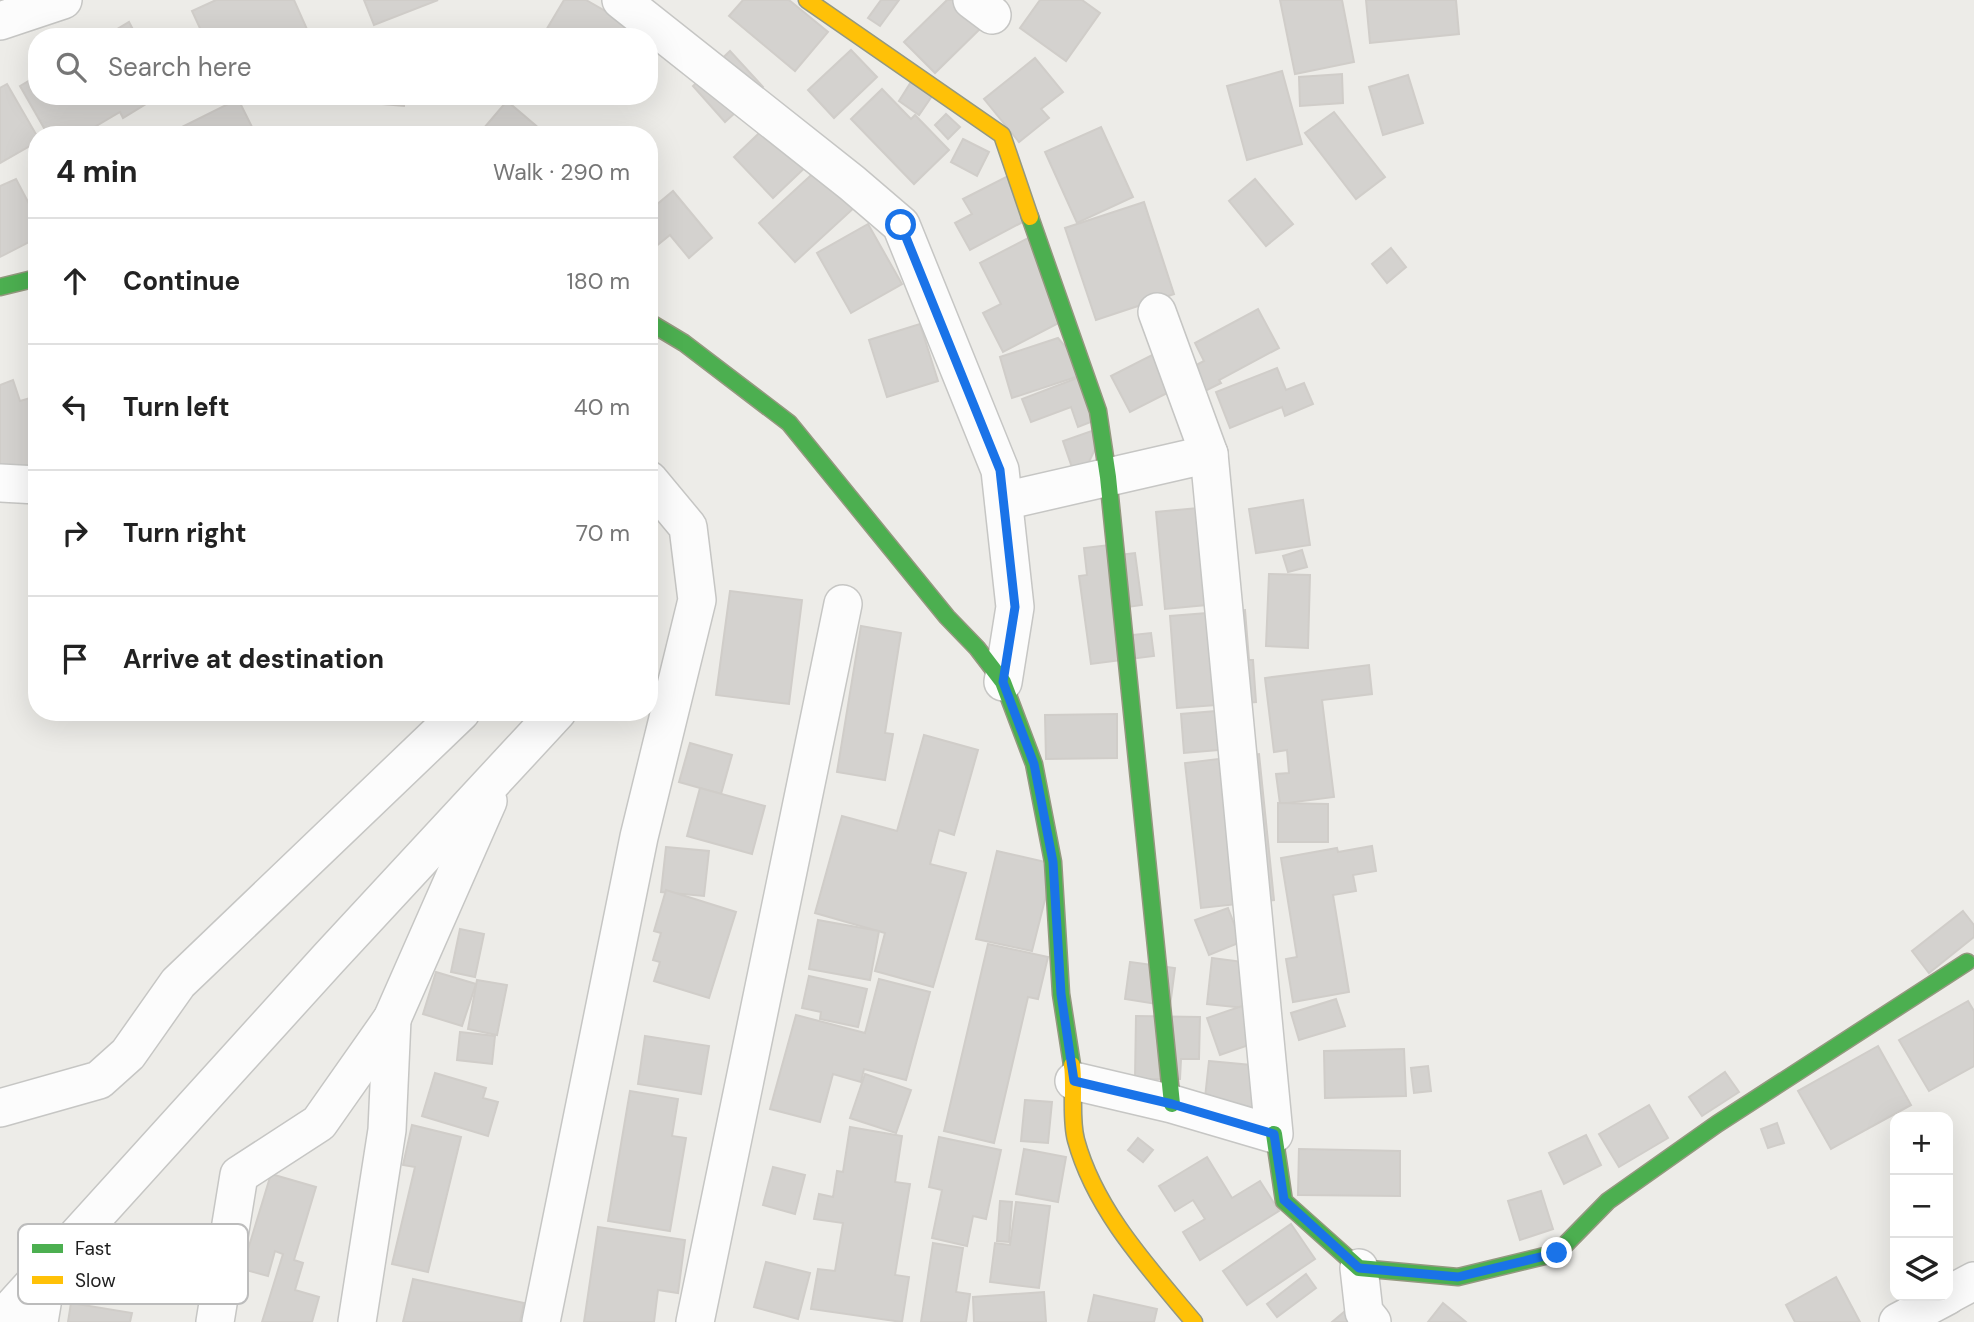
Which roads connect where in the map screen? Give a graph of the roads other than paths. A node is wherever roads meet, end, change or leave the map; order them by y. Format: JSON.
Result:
{"nodes":[{"id":1,"x":63,"y":0,"type":"edge"},
{"id":2,"x":807,"y":0,"type":"edge"},
{"id":3,"x":644,"y":7,"type":"edge"},
{"id":4,"x":0,"y":21,"type":"edge"},
{"id":5,"x":28,"y":280,"type":"edge"},
{"id":6,"x":0,"y":287,"type":"edge"},
{"id":7,"x":1157,"y":312,"type":"dead end"},
{"id":8,"x":658,"y":327,"type":"edge"},
{"id":9,"x":1209,"y":454,"type":"junction"},
{"id":10,"x":1108,"y":477,"type":"junction"},
{"id":11,"x":0,"y":483,"type":"edge"},
{"id":12,"x":28,"y":485,"type":"edge"},
{"id":13,"x":658,"y":491,"type":"edge"},
{"id":14,"x":1003,"y":501,"type":"junction"},
{"id":15,"x":843,"y":604,"type":"dead end"},
{"id":16,"x":1003,"y":682,"type":"junction"},
{"id":17,"x":452,"y":721,"type":"edge"},
{"id":18,"x":549,"y":721,"type":"edge"},
{"id":19,"x":499,"y":775,"type":"junction"},
{"id":20,"x":1967,"y":962,"type":"dead end"},
{"id":21,"x":392,"y":1019,"type":"junction"},
{"id":22,"x":1074,"y":1081,"type":"junction"},
{"id":23,"x":1172,"y":1104,"type":"junction"},
{"id":24,"x":0,"y":1108,"type":"edge"},
{"id":25,"x":1274,"y":1134,"type":"junction"},
{"id":26,"x":88,"y":1224,"type":"edge"},
{"id":27,"x":231,"y":1224,"type":"edge"},
{"id":28,"x":1359,"y":1268,"type":"junction"},
{"id":29,"x":1974,"y":1281,"type":"edge"},
{"id":30,"x":1953,"y":1292,"type":"edge"},
{"id":31,"x":18,"y":1301,"type":"edge"},
{"id":32,"x":1936,"y":1301,"type":"edge"},
{"id":33,"x":43,"y":1304,"type":"edge"},
{"id":34,"x":218,"y":1304,"type":"edge"},
{"id":35,"x":0,"y":1321,"type":"edge"},
{"id":36,"x":40,"y":1322,"type":"edge"},
{"id":37,"x":215,"y":1322,"type":"edge"},
{"id":38,"x":357,"y":1322,"type":"edge"},
{"id":39,"x":541,"y":1322,"type":"edge"},
{"id":40,"x":695,"y":1322,"type":"edge"},
{"id":41,"x":1194,"y":1322,"type":"edge"},
{"id":42,"x":1372,"y":1322,"type":"edge"},
{"id":43,"x":1898,"y":1322,"type":"edge"}],
"edges":[{"from":1,"to":4,"type":"street"},
{"from":2,"to":10,"type":"street"},
{"from":3,"to":14,"type":"street"},
{"from":5,"to":6,"type":"street"},
{"from":7,"to":9,"type":"street"},
{"from":8,"to":16,"type":"street"},
{"from":9,"to":10,"type":"street"},
{"from":9,"to":25,"type":"street"},
{"from":10,"to":14,"type":"street"},
{"from":10,"to":23,"type":"street"},
{"from":11,"to":12,"type":"street"},
{"from":13,"to":39,"type":"street"},
{"from":14,"to":16,"type":"street"},
{"from":15,"to":40,"type":"street"},
{"from":16,"to":22,"type":"street"},
{"from":17,"to":24,"type":"street"},
{"from":18,"to":19,"type":"street"},
{"from":19,"to":21,"type":"street"},
{"from":19,"to":26,"type":"street"},
{"from":20,"to":28,"type":"street"},
{"from":21,"to":27,"type":"street"},
{"from":21,"to":38,"type":"street"},
{"from":22,"to":23,"type":"street"},
{"from":22,"to":41,"type":"street"},
{"from":23,"to":25,"type":"street"},
{"from":25,"to":28,"type":"street"},
{"from":28,"to":42,"type":"street"},
{"from":29,"to":30,"type":"street"},
{"from":31,"to":35,"type":"street"},
{"from":32,"to":43,"type":"street"},
{"from":33,"to":36,"type":"street"},
{"from":34,"to":37,"type":"street"}]}
